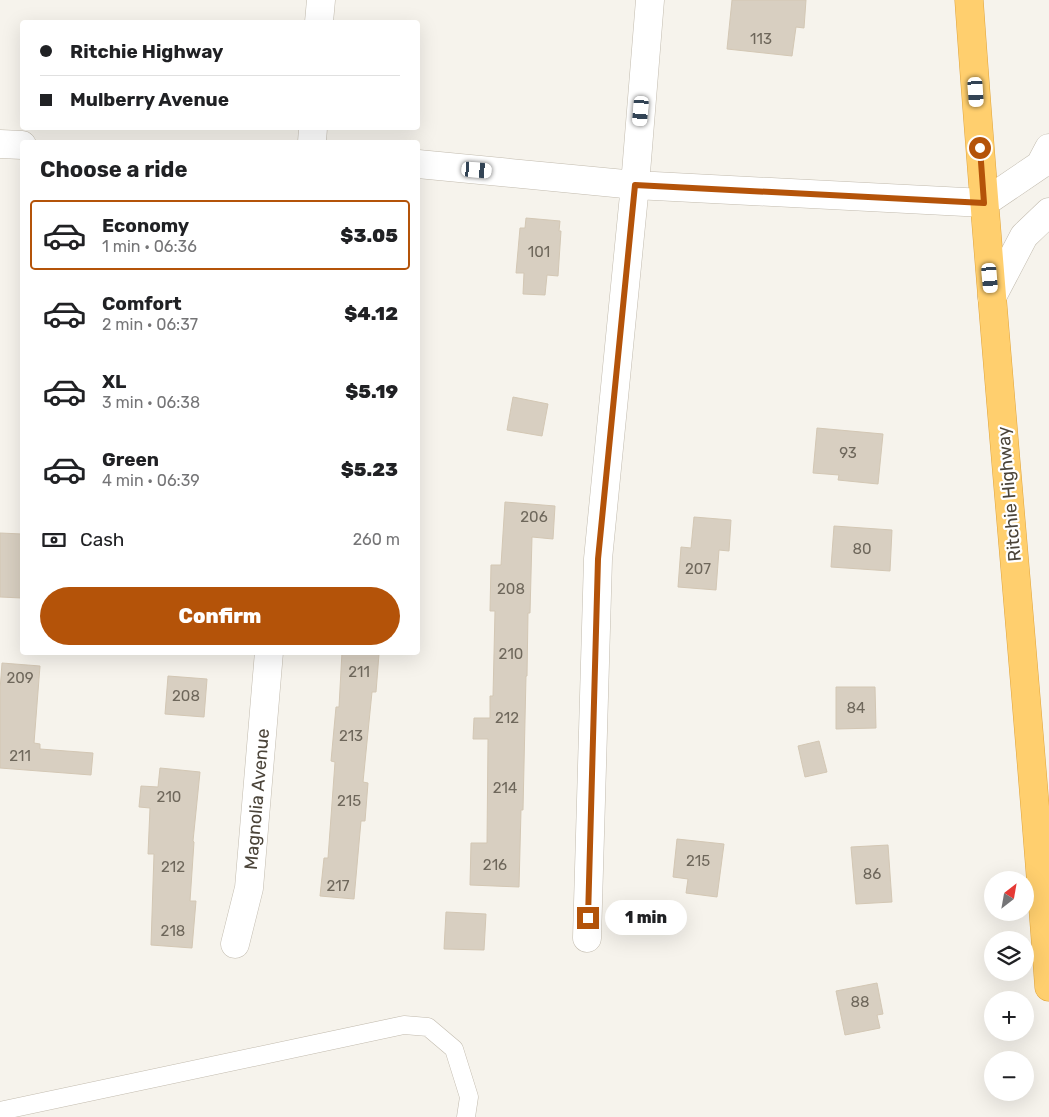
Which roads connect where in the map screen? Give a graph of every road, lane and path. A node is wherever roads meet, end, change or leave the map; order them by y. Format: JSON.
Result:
{"nodes":[{"id":1,"x":321,"y":0,"type":"edge"},
{"id":2,"x":650,"y":0,"type":"edge"},
{"id":3,"x":969,"y":0,"type":"edge"},
{"id":4,"x":319,"y":20,"type":"edge"},
{"id":5,"x":0,"y":144,"type":"edge"},
{"id":6,"x":20,"y":145,"type":"edge"},
{"id":7,"x":1049,"y":148,"type":"edge"},
{"id":8,"x":420,"y":164,"type":"edge"},
{"id":9,"x":635,"y":185,"type":"junction"},
{"id":10,"x":984,"y":203,"type":"junction"},
{"id":11,"x":1049,"y":212,"type":"edge"},
{"id":12,"x":992,"y":297,"type":"junction"},
{"id":13,"x":269,"y":655,"type":"edge"},
{"id":14,"x":587,"y":938,"type":"dead end"},
{"id":15,"x":235,"y":944,"type":"dead end"},
{"id":16,"x":1049,"y":987,"type":"edge"},
{"id":17,"x":0,"y":1111,"type":"edge"},
{"id":18,"x":466,"y":1117,"type":"edge"}],
"edges":[{"from":1,"to":4,"type":"street"},
{"from":2,"to":9,"type":"street"},
{"from":3,"to":10,"type":"highway","name":"Ritchie Highway"},
{"from":5,"to":6,"type":"street"},
{"from":7,"to":10,"type":"street"},
{"from":8,"to":9,"type":"street"},
{"from":9,"to":10,"type":"street"},
{"from":9,"to":14,"type":"street"},
{"from":10,"to":12,"type":"highway","name":"Ritchie Highway"},
{"from":11,"to":12,"type":"street"},
{"from":12,"to":16,"type":"highway","name":"Ritchie Highway"},
{"from":13,"to":15,"type":"street","name":"Magnolia Avenue"},
{"from":17,"to":18,"type":"lane"}]}
